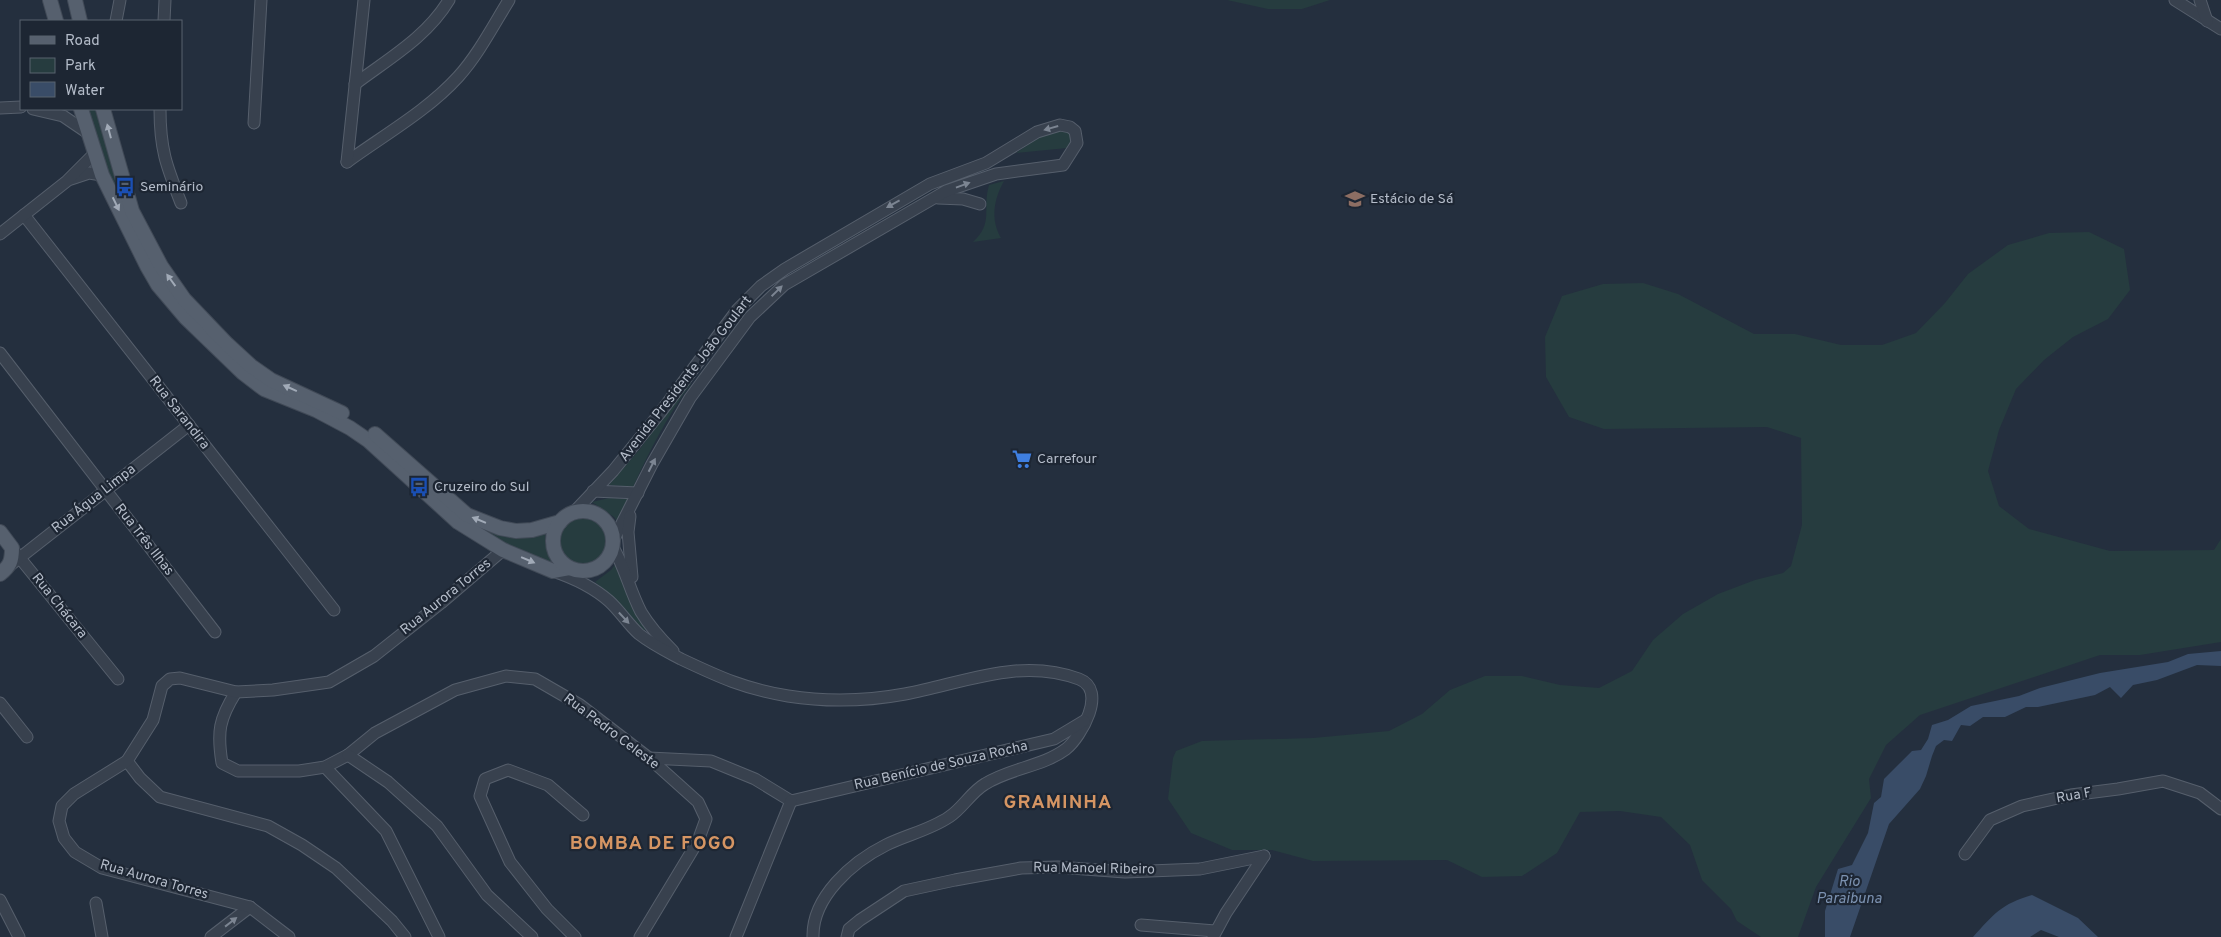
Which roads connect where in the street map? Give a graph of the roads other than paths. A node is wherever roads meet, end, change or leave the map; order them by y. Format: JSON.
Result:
{"nodes":[{"id":1,"x":50,"y":0,"type":"edge"},
{"id":2,"x":75,"y":0,"type":"edge"},
{"id":3,"x":120,"y":0,"type":"edge"},
{"id":4,"x":166,"y":0,"type":"edge"},
{"id":5,"x":261,"y":0,"type":"edge"},
{"id":6,"x":364,"y":0,"type":"edge"},
{"id":7,"x":449,"y":0,"type":"edge"},
{"id":8,"x":508,"y":0,"type":"edge"},
{"id":9,"x":2175,"y":0,"type":"edge"},
{"id":10,"x":2200,"y":0,"type":"edge"},
{"id":11,"x":56,"y":20,"type":"edge"},
{"id":12,"x":80,"y":20,"type":"edge"},
{"id":13,"x":116,"y":20,"type":"edge"},
{"id":14,"x":164,"y":20,"type":"edge"},
{"id":15,"x":2208,"y":21,"type":"junction"},
{"id":16,"x":2221,"y":29,"type":"edge"},
{"id":17,"x":355,"y":84,"type":"junction"},
{"id":18,"x":20,"y":107,"type":"edge"},
{"id":19,"x":0,"y":108,"type":"edge"},
{"id":20,"x":37,"y":110,"type":"edge"},
{"id":21,"x":81,"y":110,"type":"edge"},
{"id":22,"x":103,"y":110,"type":"edge"},
{"id":23,"x":160,"y":110,"type":"edge"},
{"id":24,"x":254,"y":123,"type":"dead end"},
{"id":25,"x":88,"y":133,"type":"junction"},
{"id":26,"x":94,"y":154,"type":"junction"},
{"id":27,"x":986,"y":163,"type":"junction"},
{"id":28,"x":102,"y":175,"type":"junction"},
{"id":29,"x":984,"y":177,"type":"junction"},
{"id":30,"x":67,"y":181,"type":"junction"},
{"id":31,"x":181,"y":203,"type":"dead end"},
{"id":32,"x":980,"y":204,"type":"dead end"},
{"id":33,"x":923,"y":205,"type":"junction"},
{"id":34,"x":24,"y":215,"type":"junction"},
{"id":35,"x":0,"y":234,"type":"edge"},
{"id":36,"x":0,"y":353,"type":"edge"},
{"id":37,"x":189,"y":426,"type":"junction"},
{"id":38,"x":106,"y":490,"type":"junction"},
{"id":39,"x":638,"y":494,"type":"junction"},
{"id":40,"x":588,"y":496,"type":"junction"},
{"id":41,"x":631,"y":509,"type":"junction"},
{"id":42,"x":574,"y":512,"type":"junction"},
{"id":43,"x":560,"y":522,"type":"junction"},
{"id":44,"x":500,"y":528,"type":"junction"},
{"id":45,"x":0,"y":532,"type":"edge"},
{"id":46,"x":614,"y":544,"type":"junction"},
{"id":47,"x":503,"y":550,"type":"junction"},
{"id":48,"x":16,"y":553,"type":"junction"},
{"id":49,"x":571,"y":569,"type":"junction"},
{"id":50,"x":4,"y":571,"type":"edge"},
{"id":51,"x":553,"y":571,"type":"junction"},
{"id":52,"x":588,"y":586,"type":"junction"},
{"id":53,"x":634,"y":596,"type":"junction"},
{"id":54,"x":334,"y":610,"type":"dead end"},
{"id":55,"x":215,"y":632,"type":"dead end"},
{"id":56,"x":680,"y":658,"type":"junction"},
{"id":57,"x":118,"y":679,"type":"dead end"},
{"id":58,"x":236,"y":692,"type":"junction"},
{"id":59,"x":0,"y":703,"type":"edge"},
{"id":60,"x":1086,"y":720,"type":"junction"},
{"id":61,"x":27,"y":737,"type":"dead end"},
{"id":62,"x":348,"y":755,"type":"junction"},
{"id":63,"x":648,"y":758,"type":"junction"},
{"id":64,"x":127,"y":761,"type":"junction"},
{"id":65,"x":325,"y":767,"type":"junction"},
{"id":66,"x":791,"y":801,"type":"junction"},
{"id":67,"x":2221,"y":809,"type":"edge"},
{"id":68,"x":583,"y":815,"type":"dead end"},
{"id":69,"x":1965,"y":854,"type":"dead end"},
{"id":70,"x":0,"y":900,"type":"edge"},
{"id":71,"x":96,"y":903,"type":"dead end"},
{"id":72,"x":250,"y":907,"type":"junction"},
{"id":73,"x":1141,"y":925,"type":"dead end"},
{"id":74,"x":1214,"y":934,"type":"edge"},
{"id":75,"x":20,"y":937,"type":"edge"},
{"id":76,"x":102,"y":937,"type":"edge"},
{"id":77,"x":211,"y":937,"type":"edge"},
{"id":78,"x":289,"y":937,"type":"edge"},
{"id":79,"x":405,"y":937,"type":"edge"},
{"id":80,"x":439,"y":937,"type":"edge"},
{"id":81,"x":532,"y":937,"type":"edge"},
{"id":82,"x":575,"y":937,"type":"edge"},
{"id":83,"x":640,"y":937,"type":"edge"},
{"id":84,"x":736,"y":937,"type":"edge"},
{"id":85,"x":813,"y":937,"type":"edge"},
{"id":86,"x":847,"y":937,"type":"edge"}],
"edges":[{"from":1,"to":11,"type":"main road"},
{"from":2,"to":12,"type":"main road"},
{"from":3,"to":13,"type":"street"},
{"from":4,"to":14,"type":"street"},
{"from":5,"to":24,"type":"street"},
{"from":6,"to":17,"type":"street"},
{"from":7,"to":17,"type":"street"},
{"from":8,"to":17,"type":"street"},
{"from":9,"to":15,"type":"street"},
{"from":10,"to":15,"type":"street"},
{"from":15,"to":16,"type":"street"},
{"from":18,"to":19,"type":"street"},
{"from":20,"to":25,"type":"street"},
{"from":21,"to":25,"type":"main road"},
{"from":44,"to":22,"type":"main road","one_way":true},
{"from":23,"to":31,"type":"street"},
{"from":25,"to":26,"type":"main road"},
{"from":26,"to":28,"type":"main road"},
{"from":26,"to":30,"type":"street"},
{"from":27,"to":29,"type":"street"},
{"from":29,"to":27,"type":"street","name":"Avenida Presidente João Goulart","one_way":true},
{"from":27,"to":40,"type":"street","name":"Avenida Presidente João Goulart","one_way":true},
{"from":28,"to":30,"type":"street"},
{"from":28,"to":47,"type":"main road","one_way":true},
{"from":33,"to":29,"type":"street","name":"Avenida Presidente João Goulart","one_way":true},
{"from":30,"to":34,"type":"street"},
{"from":32,"to":33,"type":"street"},
{"from":39,"to":33,"type":"street","name":"Avenida Presidente João Goulart","one_way":true},
{"from":34,"to":35,"type":"street"},
{"from":34,"to":37,"type":"street","name":"Rua Sarandira"},
{"from":36,"to":38,"type":"street","name":"Rua Três Ilhas"},
{"from":37,"to":38,"type":"street","name":"Rua Água Limpa"},
{"from":37,"to":54,"type":"street","name":"Rua Sarandira"},
{"from":38,"to":48,"type":"street","name":"Rua Água Limpa"},
{"from":38,"to":55,"type":"street","name":"Rua Três Ilhas"},
{"from":39,"to":40,"type":"street"},
{"from":39,"to":41,"type":"street","name":"Avenida Presidente João Goulart"},
{"from":40,"to":42,"type":"street","name":"Avenida Presidente João Goulart"},
{"from":40,"to":44,"type":"main road"},
{"from":41,"to":46,"type":"street","name":"Avenida Presidente João Goulart"},
{"from":41,"to":53,"type":"street"},
{"from":42,"to":43,"type":"main road"},
{"from":42,"to":46,"type":"main road"},
{"from":43,"to":44,"type":"main road"},
{"from":43,"to":49,"type":"main road"},
{"from":45,"to":48,"type":"main road","name":"Rua Chácara"},
{"from":46,"to":49,"type":"main road"},
{"from":46,"to":53,"type":"street"},
{"from":47,"to":51,"type":"main road","one_way":true},
{"from":47,"to":58,"type":"street","name":"Rua Aurora Torres"},
{"from":48,"to":50,"type":"main road"},
{"from":48,"to":57,"type":"street","name":"Rua Chácara"},
{"from":49,"to":51,"type":"main road"},
{"from":49,"to":52,"type":"street"},
{"from":51,"to":52,"type":"street"},
{"from":52,"to":56,"type":"street","one_way":true},
{"from":53,"to":56,"type":"street"},
{"from":56,"to":60,"type":"street"},
{"from":58,"to":64,"type":"street","name":"Rua Aurora Torres"},
{"from":58,"to":65,"type":"street","name":"Rua Pedro Celeste"},
{"from":59,"to":61,"type":"street"},
{"from":60,"to":66,"type":"street","name":"Rua Benício de Souza Rocha"},
{"from":60,"to":85,"type":"street"},
{"from":62,"to":63,"type":"street","name":"Rua Pedro Celeste"},
{"from":62,"to":65,"type":"street","name":"Rua Pedro Celeste"},
{"from":62,"to":81,"type":"street"},
{"from":63,"to":66,"type":"street"},
{"from":63,"to":83,"type":"street","name":"Rua Pedro Celeste"},
{"from":64,"to":72,"type":"street","name":"Rua Aurora Torres"},
{"from":64,"to":79,"type":"street"},
{"from":65,"to":80,"type":"street"},
{"from":66,"to":84,"type":"street"},
{"from":67,"to":69,"type":"street","name":"Rua F"},
{"from":68,"to":82,"type":"street"},
{"from":70,"to":75,"type":"street"},
{"from":71,"to":76,"type":"street"},
{"from":77,"to":72,"type":"street","one_way":true},
{"from":72,"to":78,"type":"street","name":"Rua Aurora Torres"},
{"from":73,"to":74,"type":"street"},
{"from":74,"to":86,"type":"street","name":"Rua Manoel Ribeiro"}]}
